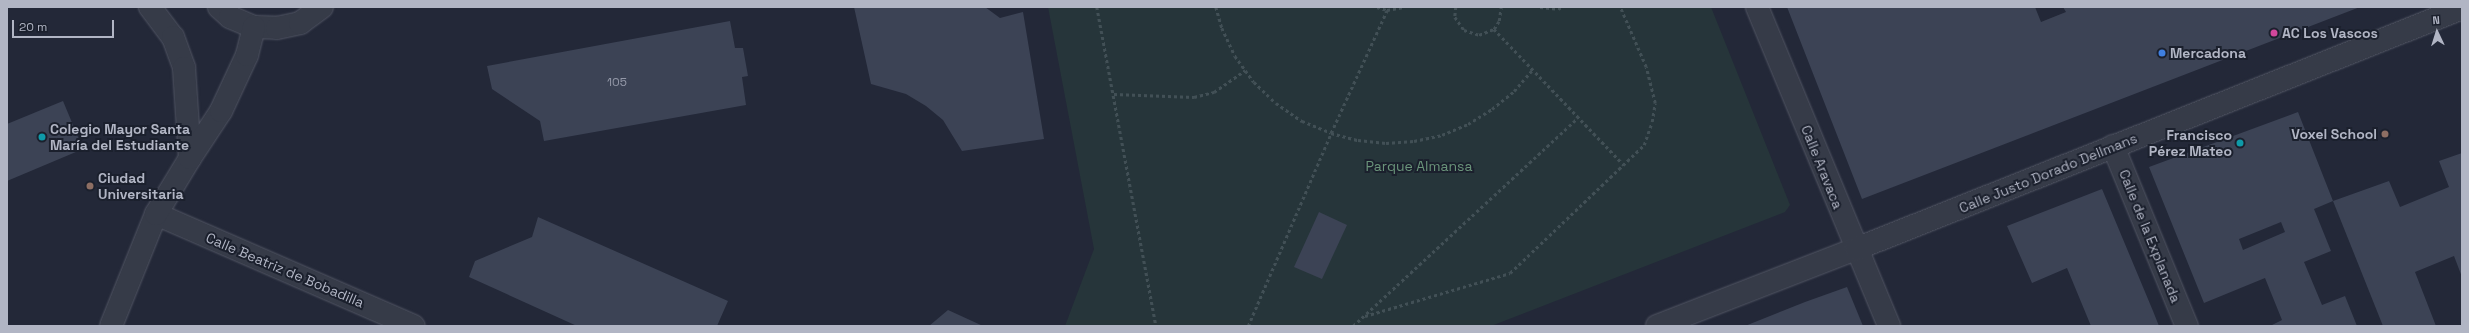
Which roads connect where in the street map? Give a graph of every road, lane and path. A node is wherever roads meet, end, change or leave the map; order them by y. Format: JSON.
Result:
{"nodes":[{"id":1,"x":150,"y":7,"type":"edge"},
{"id":2,"x":219,"y":7,"type":"edge"},
{"id":3,"x":322,"y":7,"type":"edge"},
{"id":4,"x":1097,"y":7,"type":"edge"},
{"id":5,"x":1216,"y":7,"type":"edge"},
{"id":6,"x":1376,"y":7,"type":"edge"},
{"id":7,"x":1404,"y":7,"type":"edge"},
{"id":8,"x":1456,"y":7,"type":"edge"},
{"id":9,"x":1501,"y":7,"type":"edge"},
{"id":10,"x":1540,"y":7,"type":"edge"},
{"id":11,"x":1562,"y":7,"type":"edge"},
{"id":12,"x":1620,"y":7,"type":"edge"},
{"id":13,"x":1757,"y":7,"type":"edge"},
{"id":14,"x":1387,"y":10,"type":"junction"},
{"id":15,"x":2460,"y":10,"type":"edge"},
{"id":16,"x":254,"y":27,"type":"junction"},
{"id":17,"x":1494,"y":29,"type":"junction"},
{"id":18,"x":1246,"y":70,"type":"junction"},
{"id":19,"x":1532,"y":70,"type":"junction"},
{"id":20,"x":1114,"y":94,"type":"junction"},
{"id":21,"x":1578,"y":118,"type":"junction"},
{"id":22,"x":1331,"y":133,"type":"junction"},
{"id":23,"x":2113,"y":146,"type":"junction"},
{"id":24,"x":190,"y":158,"type":"junction"},
{"id":25,"x":1624,"y":165,"type":"junction"},
{"id":26,"x":156,"y":214,"type":"junction"},
{"id":27,"x":1856,"y":250,"type":"junction"},
{"id":28,"x":1365,"y":316,"type":"junction"},
{"id":29,"x":111,"y":326,"type":"edge"},
{"id":30,"x":414,"y":326,"type":"edge"},
{"id":31,"x":1156,"y":326,"type":"edge"},
{"id":32,"x":1248,"y":326,"type":"edge"},
{"id":33,"x":1353,"y":326,"type":"edge"},
{"id":34,"x":1657,"y":326,"type":"edge"},
{"id":35,"x":1889,"y":326,"type":"edge"},
{"id":36,"x":2187,"y":326,"type":"edge"}],
"edges":[{"from":1,"to":24,"type":"street"},
{"from":2,"to":16,"type":"street"},
{"from":3,"to":16,"type":"street"},
{"from":4,"to":20,"type":"path"},
{"from":5,"to":18,"type":"path"},
{"from":6,"to":14,"type":"path"},
{"from":7,"to":14,"type":"path"},
{"from":8,"to":17,"type":"path"},
{"from":9,"to":17,"type":"path"},
{"from":10,"to":11,"type":"path"},
{"from":12,"to":25,"type":"path"},
{"from":13,"to":27,"type":"street","name":"Calle Aravaca"},
{"from":14,"to":22,"type":"path"},
{"from":15,"to":23,"type":"street","name":"Calle Justo Dorado Dellmans"},
{"from":16,"to":24,"type":"street"},
{"from":17,"to":19,"type":"path"},
{"from":18,"to":20,"type":"path"},
{"from":18,"to":22,"type":"path"},
{"from":19,"to":21,"type":"path"},
{"from":19,"to":22,"type":"path"},
{"from":20,"to":31,"type":"path"},
{"from":21,"to":25,"type":"path"},
{"from":21,"to":28,"type":"path"},
{"from":22,"to":32,"type":"path"},
{"from":23,"to":27,"type":"street","name":"Calle Justo Dorado Dellmans"},
{"from":23,"to":36,"type":"street","name":"Calle de la Explanada"},
{"from":24,"to":26,"type":"street"},
{"from":25,"to":28,"type":"path"},
{"from":26,"to":29,"type":"street"},
{"from":26,"to":30,"type":"street","name":"Calle Beatriz de Bobadilla"},
{"from":27,"to":34,"type":"street","name":"Calle Justo Dorado Dellmans"},
{"from":27,"to":35,"type":"street","name":"Calle Aravaca"},
{"from":28,"to":33,"type":"path"}]}
